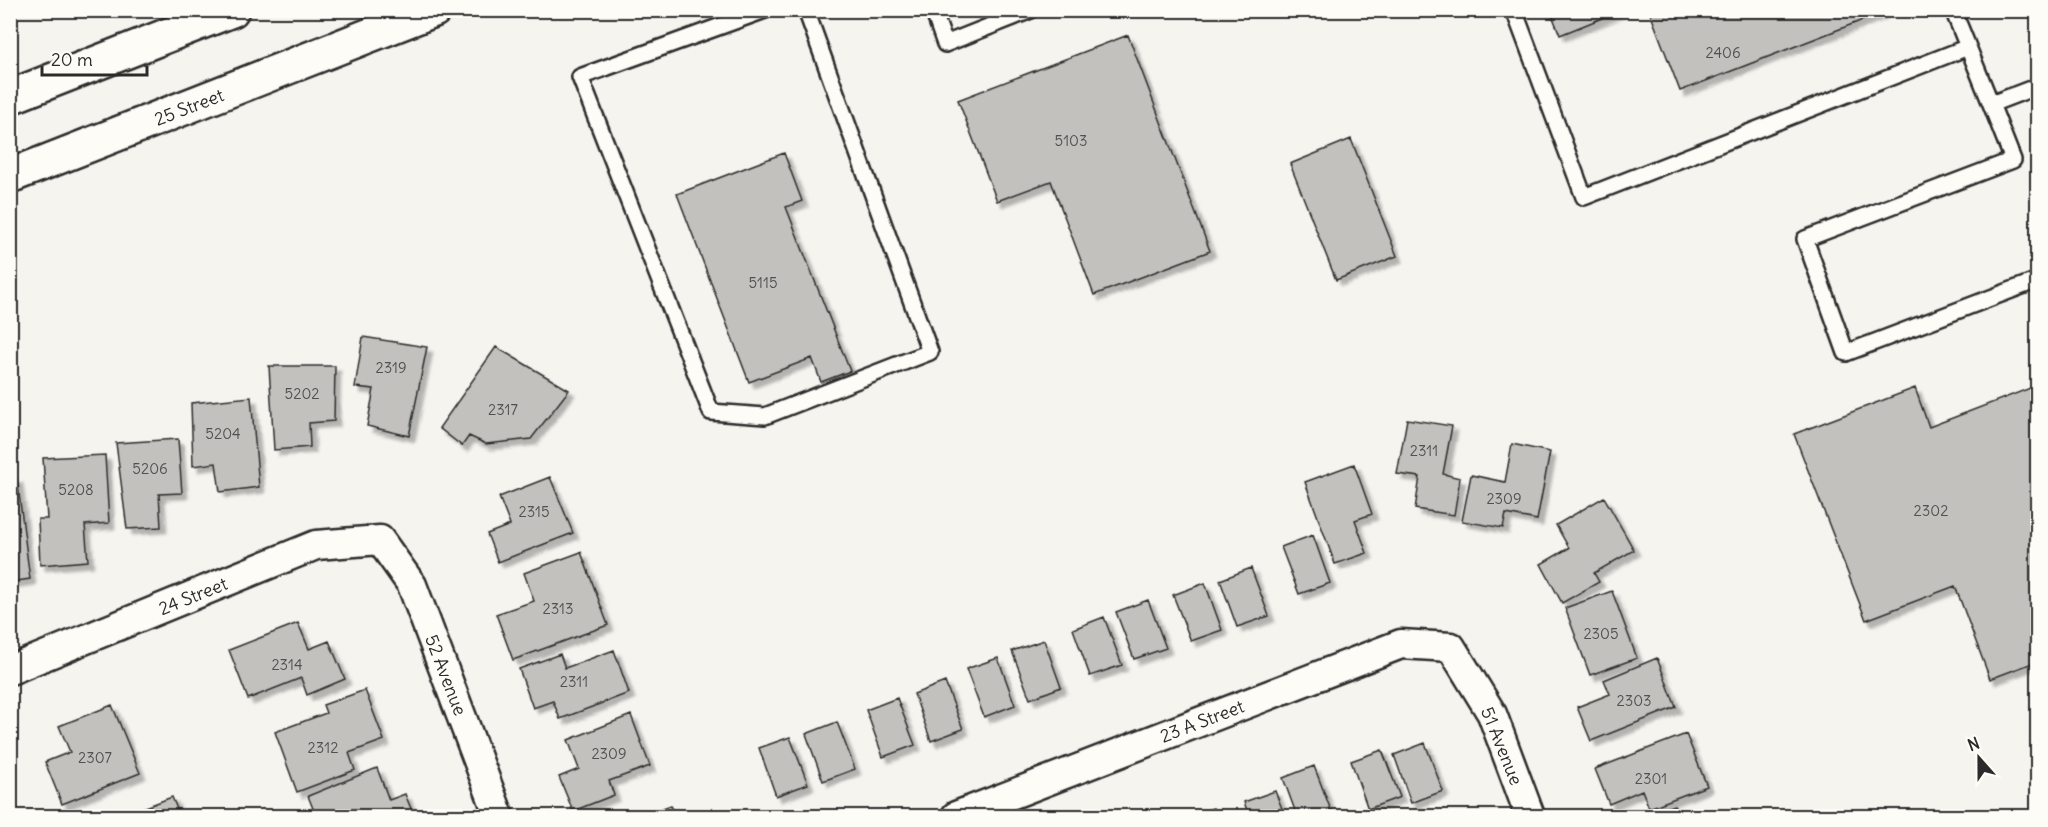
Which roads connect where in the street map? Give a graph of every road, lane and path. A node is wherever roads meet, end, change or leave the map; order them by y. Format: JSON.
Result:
{"nodes":[{"id":1,"x":232,"y":10,"type":"edge"},
{"id":2,"x":434,"y":10,"type":"edge"},
{"id":3,"x":765,"y":10,"type":"edge"},
{"id":4,"x":806,"y":10,"type":"edge"},
{"id":5,"x":933,"y":10,"type":"edge"},
{"id":6,"x":1031,"y":10,"type":"edge"},
{"id":7,"x":1514,"y":10,"type":"edge"},
{"id":8,"x":1953,"y":10,"type":"edge"},
{"id":9,"x":1968,"y":47,"type":"junction"},
{"id":10,"x":2037,"y":86,"type":"edge"},
{"id":11,"x":10,"y":97,"type":"edge"},
{"id":12,"x":1991,"y":104,"type":"junction"},
{"id":13,"x":10,"y":176,"type":"edge"},
{"id":14,"x":2037,"y":280,"type":"edge"},
{"id":15,"x":380,"y":540,"type":"joint"},
{"id":16,"x":1451,"y":647,"type":"joint"},
{"id":17,"x":10,"y":670,"type":"edge"},
{"id":18,"x":499,"y":816,"type":"edge"},
{"id":19,"x":956,"y":816,"type":"edge"},
{"id":20,"x":1530,"y":816,"type":"edge"}],
"edges":[{"from":1,"to":11,"type":"main road"},
{"from":2,"to":13,"type":"main road","name":"25 Street"},
{"from":3,"to":4,"type":"lane"},
{"from":5,"to":6,"type":"lane"},
{"from":7,"to":9,"type":"lane"},
{"from":8,"to":9,"type":"lane"},
{"from":9,"to":12,"type":"lane"},
{"from":10,"to":12,"type":"lane"},
{"from":12,"to":14,"type":"lane"},
{"from":15,"to":17,"type":"street","name":"24 Street"},
{"from":15,"to":18,"type":"street","name":"52 Avenue"},
{"from":16,"to":19,"type":"street","name":"23 A Street"},
{"from":16,"to":20,"type":"street","name":"51 Avenue"}]}
